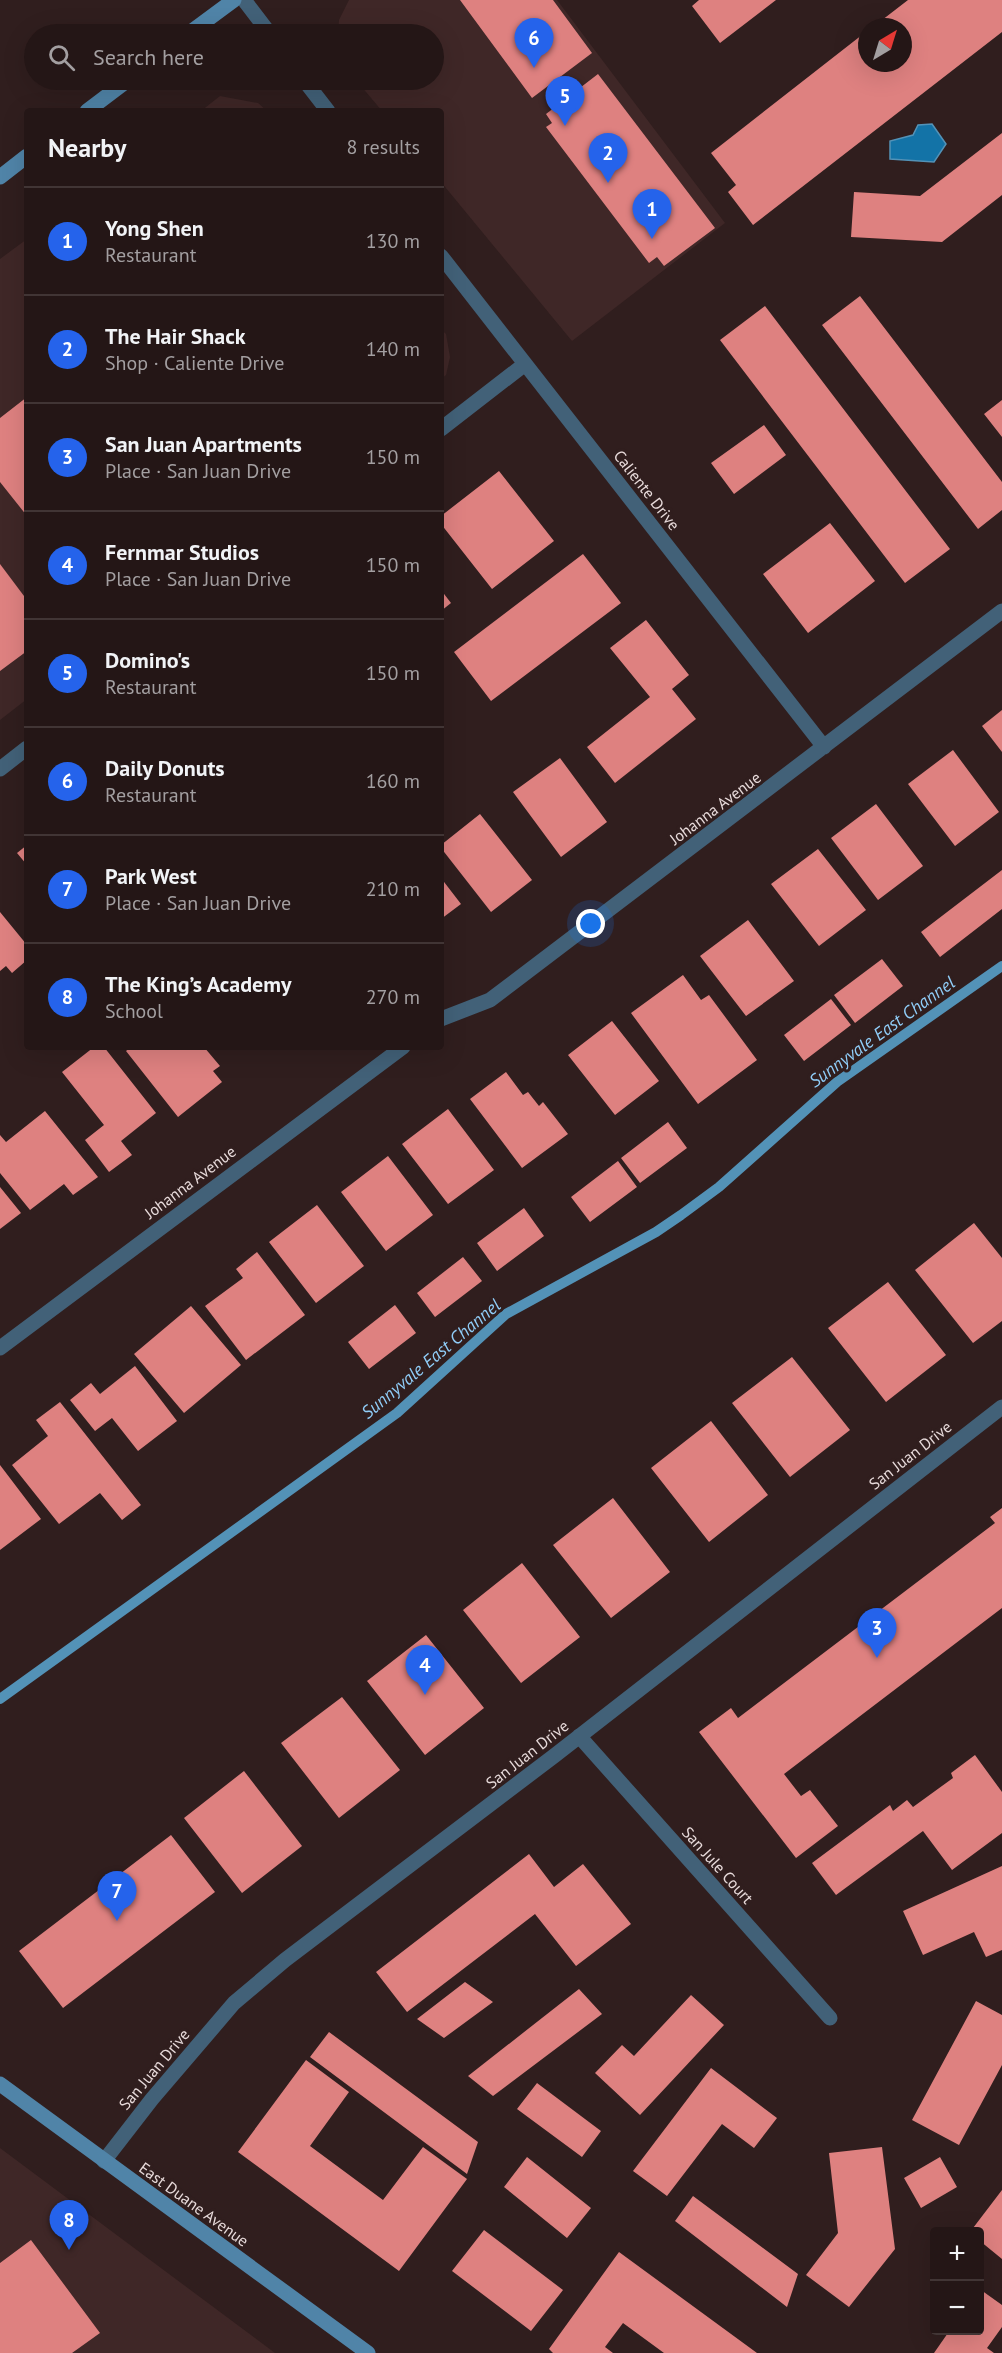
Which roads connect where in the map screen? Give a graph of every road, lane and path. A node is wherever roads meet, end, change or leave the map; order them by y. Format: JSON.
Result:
{"nodes":[{"id":1,"x":234,"y":0,"type":"edge"},
{"id":2,"x":244,"y":0,"type":"edge"},
{"id":3,"x":202,"y":24,"type":"edge"},
{"id":4,"x":262,"y":24,"type":"edge"},
{"id":5,"x":115,"y":90,"type":"edge"},
{"id":6,"x":312,"y":90,"type":"edge"},
{"id":7,"x":91,"y":108,"type":"edge"},
{"id":8,"x":326,"y":108,"type":"edge"},
{"id":9,"x":24,"y":158,"type":"edge"},
{"id":10,"x":0,"y":177,"type":"edge"},
{"id":11,"x":444,"y":260,"type":"edge"},
{"id":12,"x":525,"y":364,"type":"junction"},
{"id":13,"x":444,"y":427,"type":"edge"},
{"id":14,"x":1002,"y":611,"type":"edge"},
{"id":15,"x":824,"y":747,"type":"junction"},
{"id":16,"x":24,"y":750,"type":"edge"},
{"id":17,"x":0,"y":769,"type":"edge"},
{"id":18,"x":444,"y":1019,"type":"edge"},
{"id":19,"x":399,"y":1050,"type":"edge"},
{"id":20,"x":0,"y":1348,"type":"edge"},
{"id":21,"x":1002,"y":1407,"type":"edge"},
{"id":22,"x":579,"y":1736,"type":"junction"},
{"id":23,"x":830,"y":2018,"type":"dead end"},
{"id":24,"x":0,"y":2084,"type":"edge"},
{"id":25,"x":104,"y":2160,"type":"junction"},
{"id":26,"x":368,"y":2353,"type":"edge"}],
"edges":[{"from":1,"to":3,"type":"main road"},
{"from":2,"to":4,"type":"street"},
{"from":5,"to":7,"type":"main road"},
{"from":6,"to":8,"type":"street"},
{"from":9,"to":10,"type":"main road"},
{"from":11,"to":12,"type":"street","name":"Caliente Drive"},
{"from":12,"to":13,"type":"street"},
{"from":12,"to":15,"type":"street","name":"Caliente Drive"},
{"from":14,"to":15,"type":"street","name":"Johanna Avenue"},
{"from":15,"to":18,"type":"street","name":"Johanna Avenue"},
{"from":16,"to":17,"type":"street"},
{"from":19,"to":20,"type":"street","name":"Johanna Avenue"},
{"from":21,"to":22,"type":"street","name":"San Juan Drive"},
{"from":22,"to":23,"type":"street","name":"San Jule Court"},
{"from":22,"to":25,"type":"street","name":"San Juan Drive"},
{"from":24,"to":25,"type":"main road","name":"East Duane Avenue"},
{"from":25,"to":26,"type":"main road","name":"East Duane Avenue"}]}
